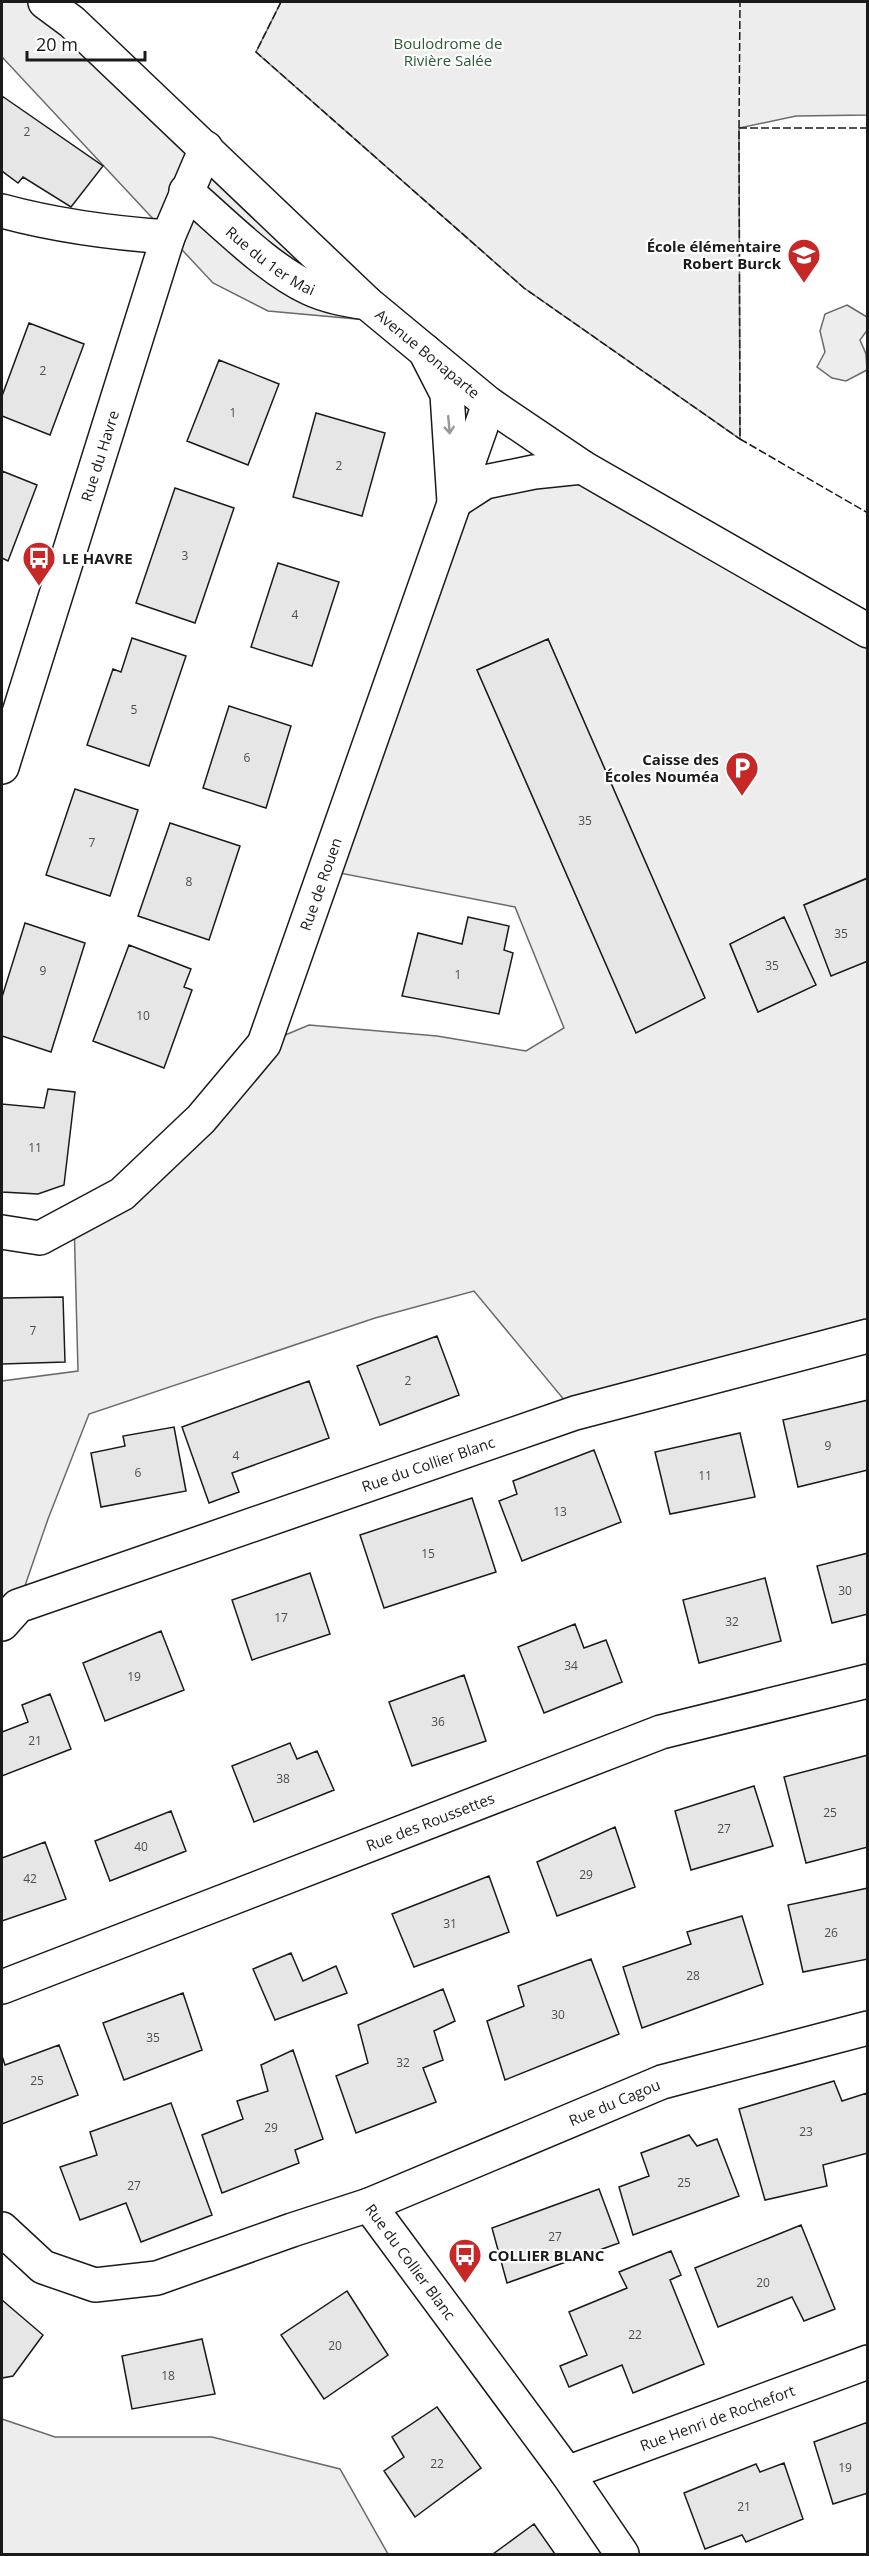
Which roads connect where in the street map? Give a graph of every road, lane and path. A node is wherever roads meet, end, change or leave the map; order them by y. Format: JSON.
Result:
{"nodes":[{"id":1,"x":45,"y":2,"type":"edge"},
{"id":2,"x":206,"y":148,"type":"junction"},
{"id":3,"x":186,"y":191,"type":"junction"},
{"id":4,"x":2,"y":211,"type":"edge"},
{"id":5,"x":168,"y":237,"type":"junction"},
{"id":6,"x":367,"y":303,"type":"junction"},
{"id":7,"x":425,"y":351,"type":"junction"},
{"id":8,"x":489,"y":404,"type":"junction"},
{"id":9,"x":582,"y":467,"type":"junction"},
{"id":10,"x":454,"y":502,"type":"junction"},
{"id":11,"x":867,"y":631,"type":"edge"},
{"id":12,"x":2,"y":767,"type":"edge"},
{"id":13,"x":2,"y":1232,"type":"edge"},
{"id":14,"x":867,"y":1336,"type":"edge"},
{"id":15,"x":7,"y":1610,"type":"edge"},
{"id":16,"x":867,"y":1681,"type":"edge"},
{"id":17,"x":2,"y":1988,"type":"edge"},
{"id":18,"x":867,"y":2028,"type":"edge"},
{"id":19,"x":369,"y":2205,"type":"junction"},
{"id":20,"x":2,"y":2229,"type":"edge"},
{"id":21,"x":867,"y":2362,"type":"edge"},
{"id":22,"x":567,"y":2472,"type":"junction"},
{"id":23,"x":622,"y":2554,"type":"edge"}],
"edges":[{"from":1,"to":2,"type":"street","name":"Avenue Bonaparte"},
{"from":2,"to":3,"type":"street","name":"Rue du Havre"},
{"from":2,"to":6,"type":"street","name":"Avenue Bonaparte"},
{"from":3,"to":5,"type":"street","name":"Rue du Havre"},
{"from":3,"to":6,"type":"street","name":"Rue du 1er Mai"},
{"from":4,"to":5,"type":"street"},
{"from":5,"to":12,"type":"street","name":"Rue du Havre"},
{"from":6,"to":7,"type":"street","name":"Avenue Bonaparte"},
{"from":7,"to":8,"type":"street","name":"Avenue Bonaparte"},
{"from":7,"to":10,"type":"street","one_way":true},
{"from":8,"to":9,"type":"street","name":"Avenue Bonaparte"},
{"from":8,"to":10,"type":"street","name":"Rue de Rouen"},
{"from":9,"to":10,"type":"street"},
{"from":9,"to":11,"type":"street","name":"Avenue Bonaparte"},
{"from":10,"to":13,"type":"street","name":"Rue de Rouen"},
{"from":14,"to":15,"type":"street","name":"Rue du Collier Blanc"},
{"from":16,"to":17,"type":"street","name":"Rue des Roussettes"},
{"from":18,"to":19,"type":"street","name":"Rue du Cagou"},
{"from":19,"to":20,"type":"street","name":"Rue du Collier Blanc"},
{"from":19,"to":22,"type":"street","name":"Rue du Collier Blanc"},
{"from":21,"to":22,"type":"street","name":"Rue Henri de Rochefort"},
{"from":22,"to":23,"type":"street","name":"Rue du Collier Blanc"}]}
